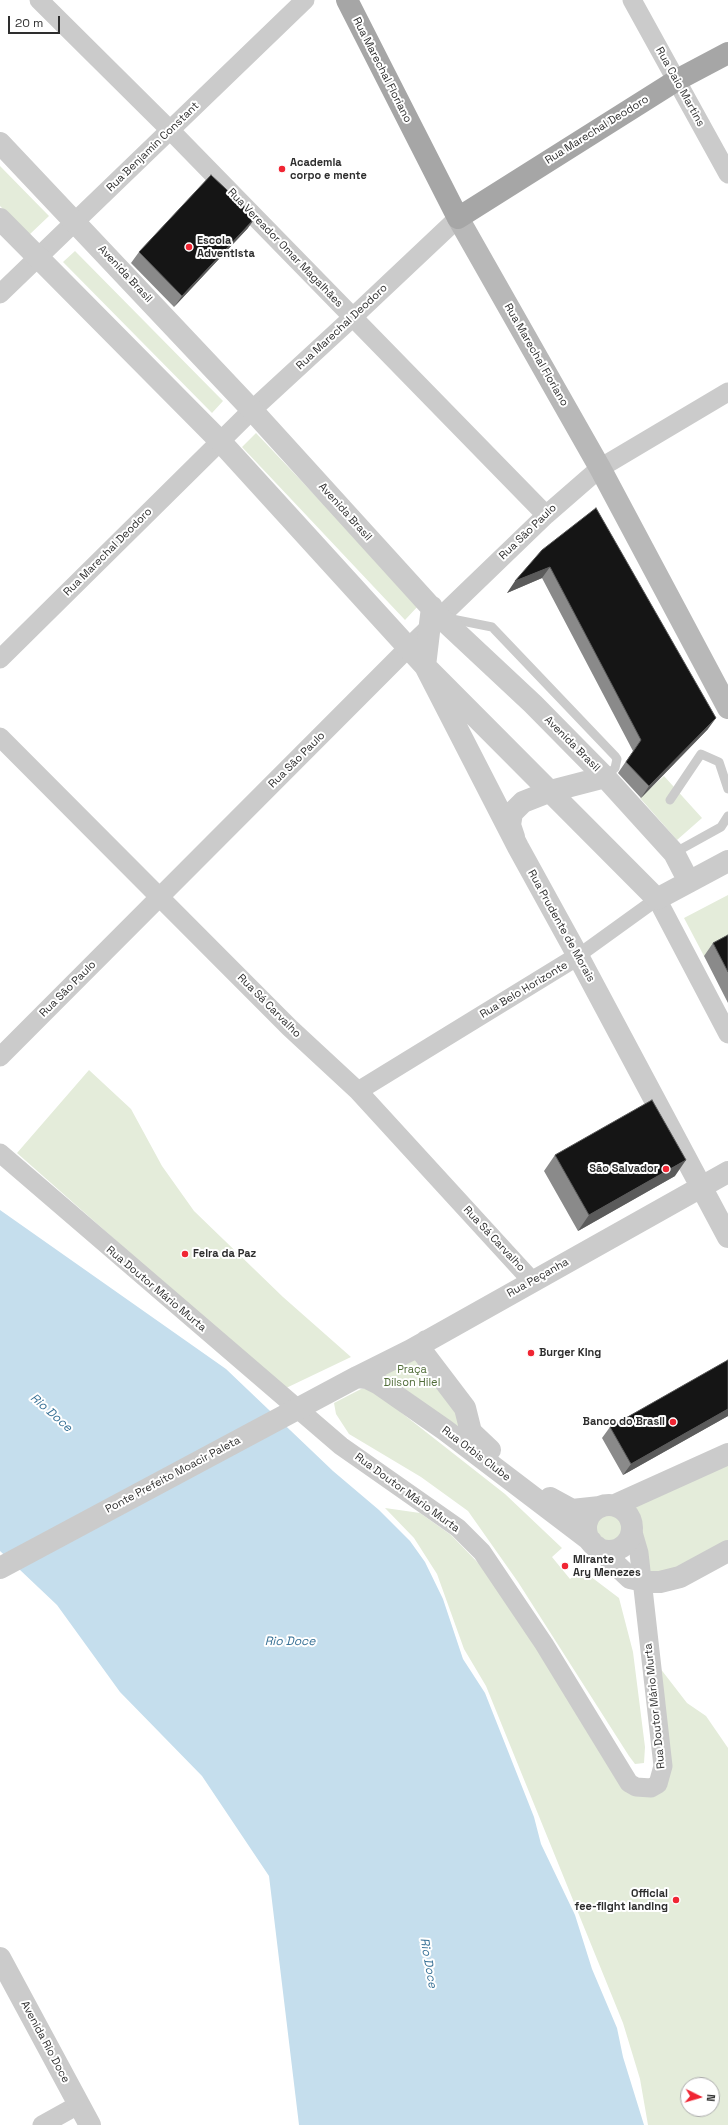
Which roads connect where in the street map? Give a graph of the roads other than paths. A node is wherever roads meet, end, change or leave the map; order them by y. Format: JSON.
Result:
{"nodes":[{"id":1,"x":39,"y":0,"type":"edge"},
{"id":2,"x":305,"y":0,"type":"edge"},
{"id":3,"x":347,"y":0,"type":"edge"},
{"id":4,"x":632,"y":0,"type":"edge"},
{"id":5,"x":728,"y":53,"type":"edge"},
{"id":6,"x":677,"y":80,"type":"junction"},
{"id":7,"x":171,"y":131,"type":"junction"},
{"id":8,"x":0,"y":143,"type":"edge"},
{"id":9,"x":728,"y":174,"type":"edge"},
{"id":10,"x":458,"y":218,"type":"junction"},
{"id":11,"x":0,"y":219,"type":"edge"},
{"id":12,"x":76,"y":222,"type":"junction"},
{"id":13,"x":37,"y":258,"type":"junction"},
{"id":14,"x":0,"y":294,"type":"edge"},
{"id":15,"x":354,"y":317,"type":"junction"},
{"id":16,"x":728,"y":392,"type":"edge"},
{"id":17,"x":252,"y":410,"type":"junction"},
{"id":18,"x":220,"y":441,"type":"junction"},
{"id":19,"x":600,"y":468,"type":"junction"},
{"id":20,"x":546,"y":515,"type":"junction"},
{"id":21,"x":434,"y":616,"type":"junction"},
{"id":22,"x":409,"y":647,"type":"junction"},
{"id":23,"x":0,"y":659,"type":"edge"},
{"id":24,"x":425,"y":666,"type":"junction"},
{"id":25,"x":728,"y":708,"type":"edge"},
{"id":26,"x":0,"y":737,"type":"edge"},
{"id":27,"x":605,"y":777,"type":"junction"},
{"id":28,"x":728,"y":789,"type":"edge"},
{"id":29,"x":551,"y":791,"type":"junction"},
{"id":30,"x":670,"y":800,"type":"dead end"},
{"id":31,"x":728,"y":816,"type":"edge"},
{"id":32,"x":518,"y":847,"type":"junction"},
{"id":33,"x":674,"y":853,"type":"junction"},
{"id":34,"x":728,"y":860,"type":"edge"},
{"id":35,"x":689,"y":882,"type":"junction"},
{"id":36,"x":160,"y":897,"type":"junction"},
{"id":37,"x":657,"y":899,"type":"junction"},
{"id":38,"x":578,"y":956,"type":"junction"},
{"id":39,"x":728,"y":1034,"type":"edge"},
{"id":40,"x":0,"y":1058,"type":"edge"},
{"id":41,"x":358,"y":1091,"type":"junction"},
{"id":42,"x":0,"y":1153,"type":"edge"},
{"id":43,"x":728,"y":1172,"type":"edge"},
{"id":44,"x":701,"y":1188,"type":"junction"},
{"id":45,"x":728,"y":1237,"type":"edge"},
{"id":46,"x":532,"y":1281,"type":"junction"},
{"id":47,"x":420,"y":1348,"type":"junction"},
{"id":48,"x":378,"y":1376,"type":"junction"},
{"id":49,"x":352,"y":1380,"type":"joint"},
{"id":50,"x":463,"y":1406,"type":"junction"},
{"id":51,"x":446,"y":1430,"type":"junction"},
{"id":52,"x":728,"y":1454,"type":"edge"},
{"id":53,"x":607,"y":1506,"type":"junction"},
{"id":54,"x":632,"y":1529,"type":"junction"},
{"id":55,"x":594,"y":1544,"type":"junction"},
{"id":56,"x":728,"y":1551,"type":"edge"},
{"id":57,"x":0,"y":1568,"type":"edge"},
{"id":58,"x":651,"y":1582,"type":"junction"},
{"id":59,"x":0,"y":1958,"type":"edge"},
{"id":60,"x":78,"y":2105,"type":"junction"},
{"id":61,"x":42,"y":2125,"type":"edge"},
{"id":62,"x":90,"y":2125,"type":"edge"}],
"edges":[{"from":1,"to":7,"type":"street","name":"Rua Vereador Omar Magalhães"},
{"from":2,"to":7,"type":"street","name":"Rua Benjamin Constant"},
{"from":3,"to":10,"type":"main road","name":"Rua Marechal Floriano"},
{"from":4,"to":6,"type":"street","name":"Rua Caio Martins"},
{"from":5,"to":6,"type":"main road","name":"Rua Marechal Deodoro"},
{"from":6,"to":9,"type":"street","name":"Rua Caio Martins"},
{"from":6,"to":10,"type":"main road","name":"Rua Marechal Deodoro"},
{"from":7,"to":12,"type":"street","name":"Rua Benjamin Constant"},
{"from":7,"to":15,"type":"street","name":"Rua Vereador Omar Magalhães"},
{"from":8,"to":12,"type":"street","name":"Avenida Brasil"},
{"from":10,"to":15,"type":"street","name":"Rua Marechal Deodoro"},
{"from":10,"to":19,"type":"main road","name":"Rua Marechal Floriano"},
{"from":11,"to":13,"type":"street"},
{"from":12,"to":13,"type":"street","name":"Rua Benjamin Constant"},
{"from":12,"to":17,"type":"street","name":"Avenida Brasil"},
{"from":13,"to":14,"type":"street","name":"Rua Benjamin Constant"},
{"from":13,"to":18,"type":"street"},
{"from":15,"to":17,"type":"street","name":"Rua Marechal Deodoro"},
{"from":15,"to":20,"type":"street","name":"Rua Vereador Omar Magalhães"},
{"from":16,"to":19,"type":"street","name":"Rua São Paulo"},
{"from":17,"to":18,"type":"street","name":"Rua Marechal Deodoro"},
{"from":17,"to":21,"type":"street","name":"Avenida Brasil"},
{"from":18,"to":22,"type":"street"},
{"from":18,"to":23,"type":"street","name":"Rua Marechal Deodoro"},
{"from":19,"to":20,"type":"street","name":"Rua São Paulo"},
{"from":19,"to":25,"type":"main road","name":"Rua Marechal Floriano"},
{"from":20,"to":21,"type":"street","name":"Rua São Paulo"},
{"from":21,"to":22,"type":"street","name":"Rua São Paulo"},
{"from":21,"to":24,"type":"street"},
{"from":21,"to":27,"type":"street","name":"Avenida Brasil"},
{"from":22,"to":24,"type":"street"},
{"from":22,"to":36,"type":"street","name":"Rua São Paulo"},
{"from":24,"to":29,"type":"street"},
{"from":24,"to":32,"type":"street","name":"Rua Prudente de Morais"},
{"from":26,"to":36,"type":"street","name":"Rua Sá Carvalho"},
{"from":27,"to":29,"type":"street"},
{"from":27,"to":33,"type":"street","name":"Avenida Brasil"},
{"from":28,"to":30,"type":"lane"},
{"from":29,"to":32,"type":"street"},
{"from":29,"to":37,"type":"street"},
{"from":31,"to":33,"type":"lane"},
{"from":32,"to":38,"type":"street","name":"Rua Prudente de Morais"},
{"from":33,"to":35,"type":"street","name":"Avenida Brasil"},
{"from":34,"to":35,"type":"street","name":"Rua Belo Horizonte"},
{"from":35,"to":37,"type":"street","name":"Rua Belo Horizonte"},
{"from":36,"to":40,"type":"street","name":"Rua São Paulo"},
{"from":36,"to":41,"type":"street","name":"Rua Sá Carvalho"},
{"from":37,"to":38,"type":"street","name":"Rua Belo Horizonte"},
{"from":37,"to":39,"type":"street"},
{"from":38,"to":41,"type":"street","name":"Rua Belo Horizonte"},
{"from":38,"to":44,"type":"street","name":"Rua Prudente de Morais"},
{"from":41,"to":46,"type":"street","name":"Rua Sá Carvalho"},
{"from":42,"to":58,"type":"street","name":"Rua Doutor Mário Murta"},
{"from":43,"to":44,"type":"street","name":"Rua Peçanha"},
{"from":44,"to":45,"type":"street","name":"Rua Prudente de Morais"},
{"from":44,"to":46,"type":"street","name":"Rua Peçanha"},
{"from":46,"to":47,"type":"street","name":"Rua Peçanha"},
{"from":47,"to":48,"type":"street","name":"Rua Peçanha"},
{"from":47,"to":50,"type":"street","name":"Rua Orbis Clube"},
{"from":48,"to":49,"type":"street","name":"Rua Orbis Clube"},
{"from":48,"to":51,"type":"street","name":"Rua Orbis Clube"},
{"from":49,"to":57,"type":"street","name":"Ponte Prefeito Moacir Paleta"},
{"from":50,"to":51,"type":"street"},
{"from":50,"to":53,"type":"street","name":"Rua Orbis Clube"},
{"from":51,"to":55,"type":"street","name":"Rua Orbis Clube"},
{"from":52,"to":53,"type":"street"},
{"from":53,"to":54,"type":"street"},
{"from":53,"to":55,"type":"street"},
{"from":54,"to":55,"type":"street"},
{"from":54,"to":58,"type":"street","name":"Rua Doutor Mário Murta"},
{"from":55,"to":58,"type":"street","name":"Rua Orbis Clube"},
{"from":56,"to":58,"type":"street"},
{"from":59,"to":60,"type":"street","name":"Avenida Rio Doce"},
{"from":60,"to":61,"type":"street"},
{"from":60,"to":62,"type":"street","name":"Avenida Rio Doce"}]}
